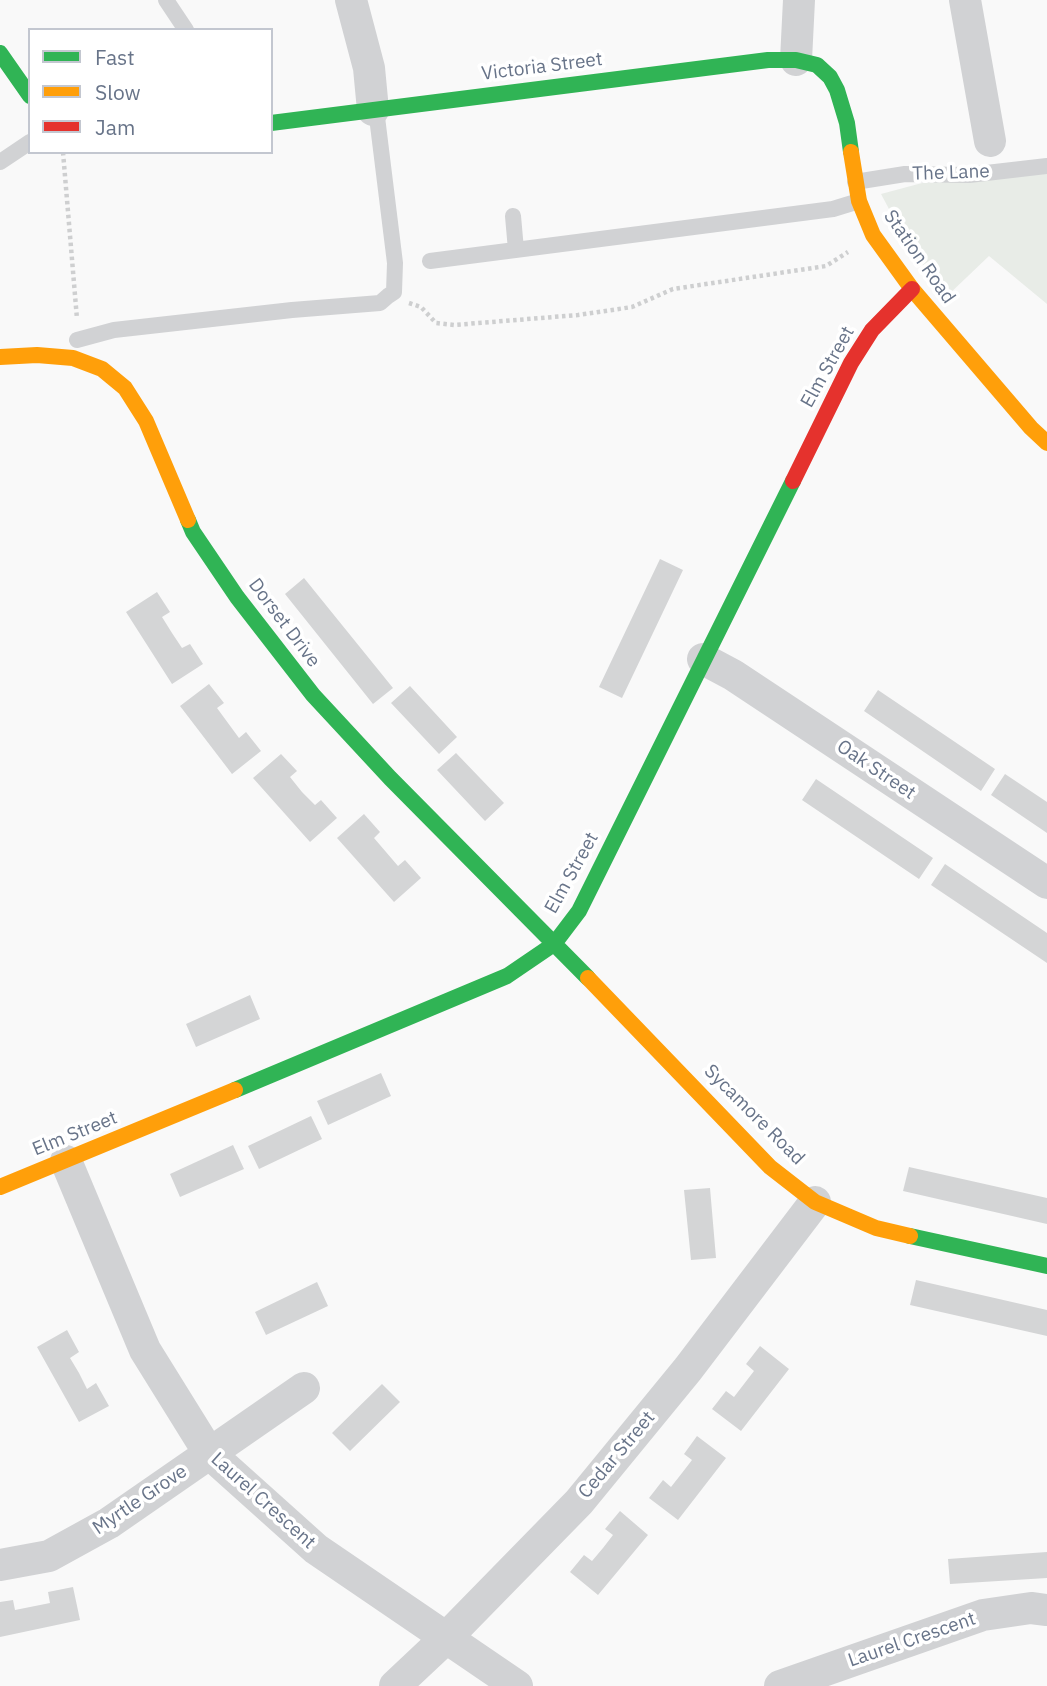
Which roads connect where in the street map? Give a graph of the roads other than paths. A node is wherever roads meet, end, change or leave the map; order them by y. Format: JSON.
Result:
{"nodes":[{"id":1,"x":166,"y":0,"type":"edge"},
{"id":2,"x":351,"y":0,"type":"edge"},
{"id":3,"x":799,"y":0,"type":"edge"},
{"id":4,"x":965,"y":0,"type":"edge"},
{"id":5,"x":185,"y":28,"type":"edge"},
{"id":6,"x":0,"y":53,"type":"edge"},
{"id":7,"x":807,"y":62,"type":"junction"},
{"id":8,"x":28,"y":93,"type":"edge"},
{"id":9,"x":375,"y":110,"type":"junction"},
{"id":10,"x":273,"y":123,"type":"edge"},
{"id":11,"x":990,"y":141,"type":"dead end"},
{"id":12,"x":28,"y":143,"type":"edge"},
{"id":13,"x":0,"y":162,"type":"edge"},
{"id":14,"x":1047,"y":166,"type":"edge"},
{"id":15,"x":855,"y":182,"type":"junction"},
{"id":16,"x":859,"y":201,"type":"junction"},
{"id":17,"x":513,"y":216,"type":"dead end"},
{"id":18,"x":516,"y":250,"type":"junction"},
{"id":19,"x":430,"y":261,"type":"dead end"},
{"id":20,"x":912,"y":289,"type":"junction"},
{"id":21,"x":77,"y":340,"type":"road end"},
{"id":22,"x":0,"y":356,"type":"edge"},
{"id":23,"x":1047,"y":443,"type":"edge"},
{"id":24,"x":703,"y":659,"type":"junction"},
{"id":25,"x":1047,"y":883,"type":"edge"},
{"id":26,"x":554,"y":944,"type":"junction"},
{"id":27,"x":66,"y":1161,"type":"junction"},
{"id":28,"x":0,"y":1188,"type":"edge"},
{"id":29,"x":816,"y":1202,"type":"junction"},
{"id":30,"x":1047,"y":1266,"type":"edge"},
{"id":31,"x":304,"y":1388,"type":"dead end"},
{"id":32,"x":209,"y":1453,"type":"junction"},
{"id":33,"x":0,"y":1565,"type":"edge"},
{"id":34,"x":1047,"y":1610,"type":"edge"},
{"id":35,"x":446,"y":1638,"type":"junction"},
{"id":36,"x":395,"y":1686,"type":"edge"},
{"id":37,"x":517,"y":1686,"type":"edge"},
{"id":38,"x":780,"y":1686,"type":"edge"}],
"edges":[{"from":1,"to":5,"type":"lane"},
{"from":2,"to":9,"type":"street"},
{"from":3,"to":7,"type":"street"},
{"from":4,"to":11,"type":"street"},
{"from":6,"to":8,"type":"street"},
{"from":7,"to":9,"type":"street","name":"Victoria Street"},
{"from":7,"to":15,"type":"street","name":"Station Road"},
{"from":9,"to":10,"type":"street","name":"Victoria Street"},
{"from":9,"to":21,"type":"lane"},
{"from":12,"to":13,"type":"lane"},
{"from":14,"to":15,"type":"lane","name":"The Lane"},
{"from":15,"to":16,"type":"street","name":"Station Road"},
{"from":16,"to":18,"type":"lane"},
{"from":16,"to":20,"type":"street","name":"Station Road"},
{"from":17,"to":18,"type":"lane"},
{"from":18,"to":19,"type":"lane"},
{"from":20,"to":23,"type":"street","name":"Station Road"},
{"from":20,"to":24,"type":"street","name":"Elm Street"},
{"from":22,"to":26,"type":"street","name":"Dorset Drive"},
{"from":24,"to":25,"type":"street","name":"Oak Street"},
{"from":24,"to":26,"type":"street","name":"Elm Street"},
{"from":26,"to":27,"type":"street","name":"Elm Street"},
{"from":26,"to":29,"type":"street","name":"Sycamore Road"},
{"from":27,"to":28,"type":"street","name":"Elm Street"},
{"from":27,"to":32,"type":"street","name":"Laurel Crescent"},
{"from":29,"to":30,"type":"street","name":"Sycamore Road"},
{"from":29,"to":35,"type":"street","name":"Cedar Street"},
{"from":31,"to":32,"type":"street","name":"Myrtle Grove"},
{"from":32,"to":33,"type":"street","name":"Myrtle Grove"},
{"from":32,"to":35,"type":"street","name":"Laurel Crescent"},
{"from":34,"to":38,"type":"street","name":"Laurel Crescent"},
{"from":35,"to":36,"type":"street","name":"Cedar Street"},
{"from":35,"to":37,"type":"street","name":"Laurel Crescent"}]}
